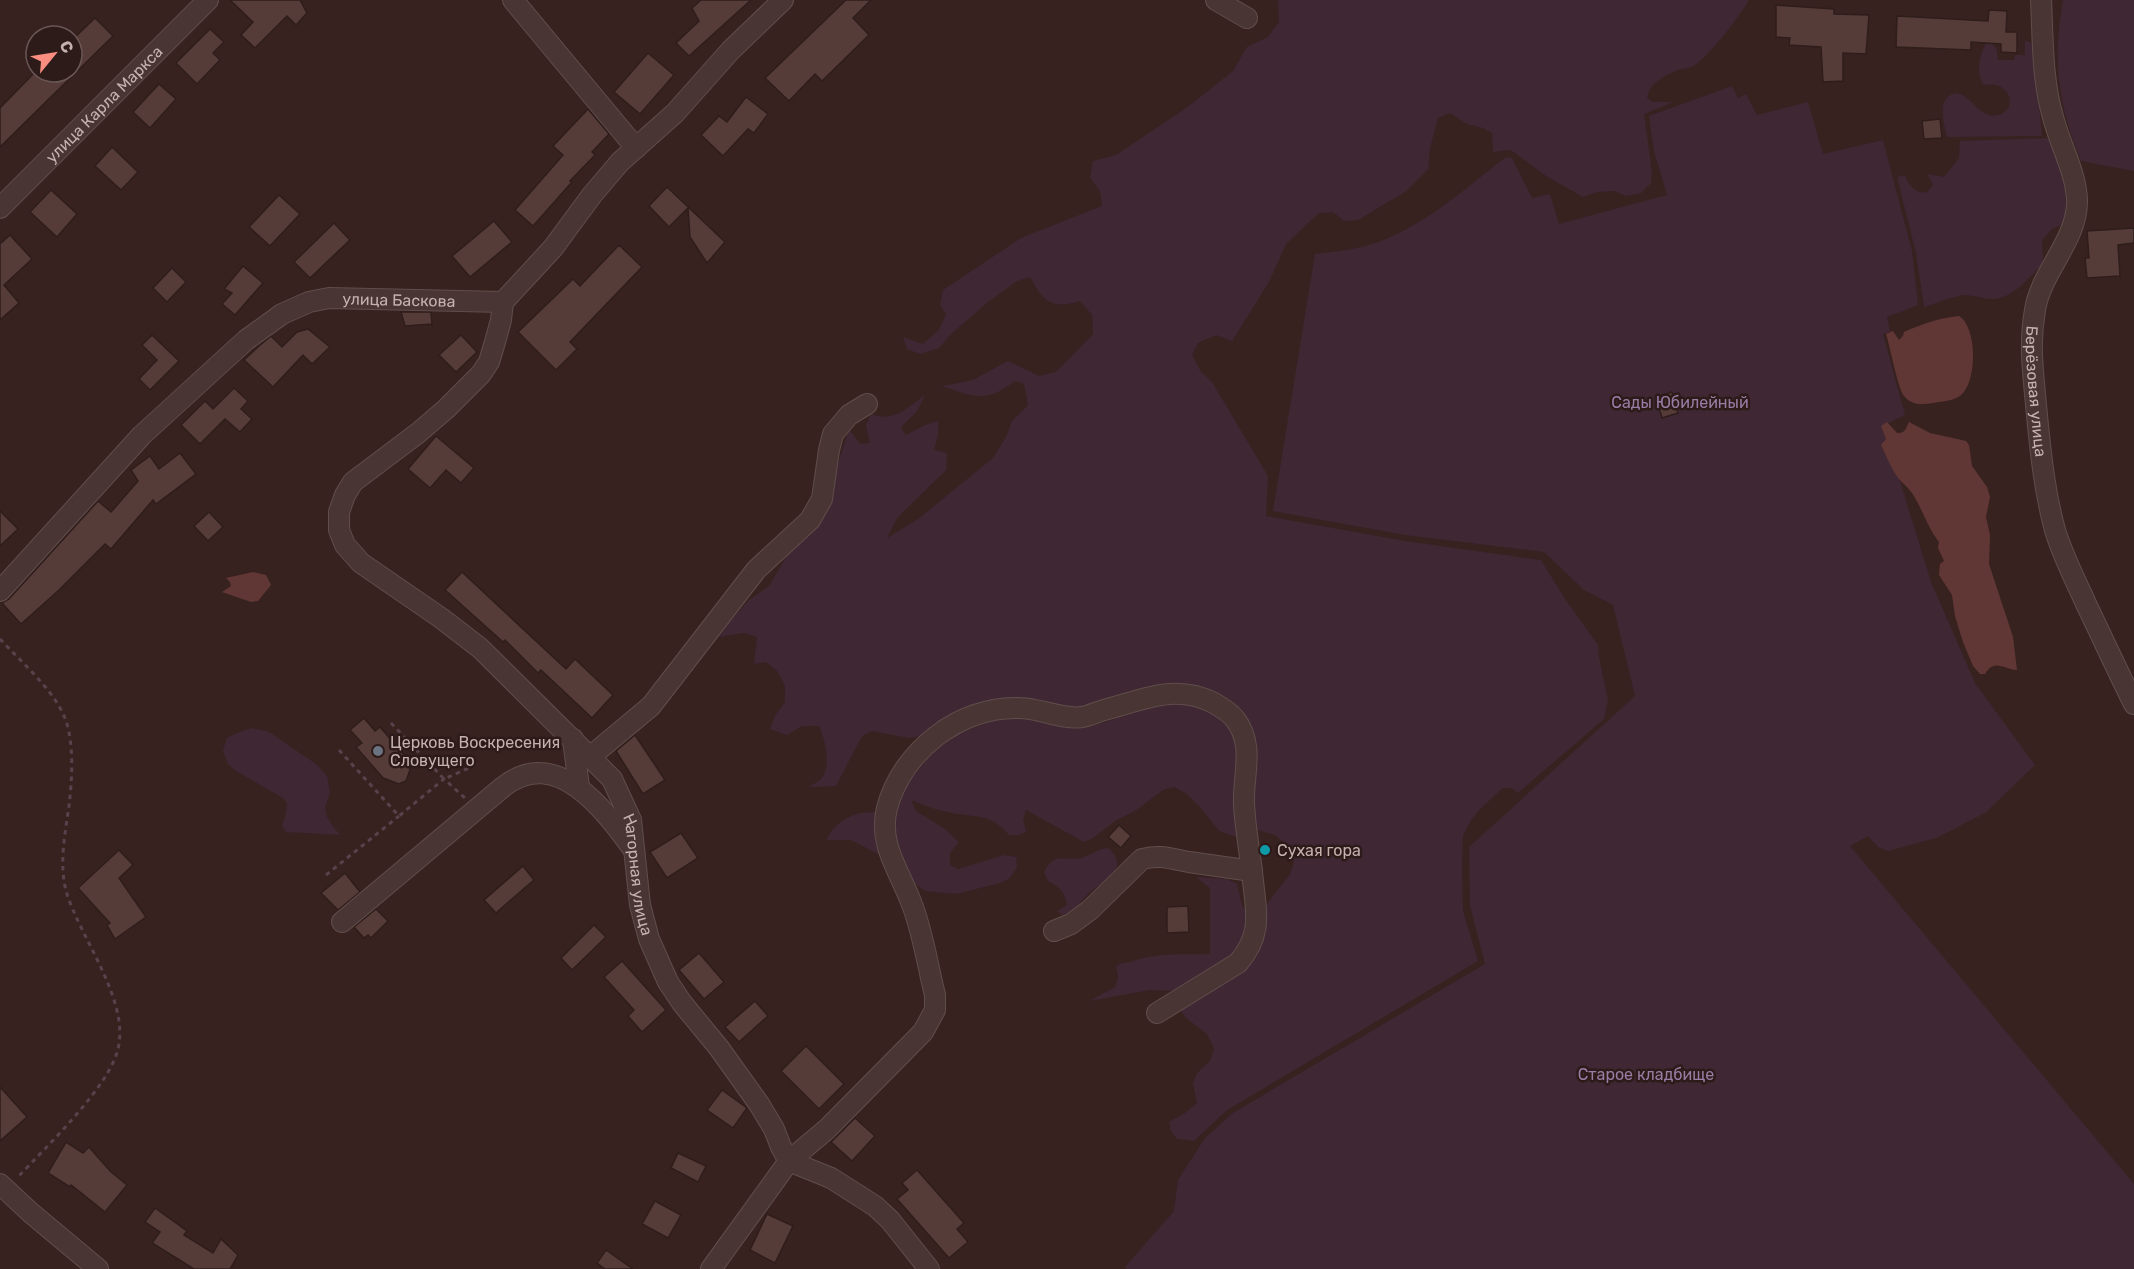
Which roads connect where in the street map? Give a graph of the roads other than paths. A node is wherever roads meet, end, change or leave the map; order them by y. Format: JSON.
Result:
{"nodes":[{"id":1,"x":208,"y":0,"type":"edge"},
{"id":2,"x":513,"y":0,"type":"edge"},
{"id":3,"x":783,"y":0,"type":"edge"},
{"id":4,"x":1216,"y":0,"type":"edge"},
{"id":5,"x":2041,"y":0,"type":"edge"},
{"id":6,"x":1247,"y":18,"type":"dead end"},
{"id":7,"x":636,"y":148,"type":"junction"},
{"id":8,"x":0,"y":208,"type":"edge"},
{"id":9,"x":503,"y":302,"type":"junction"},
{"id":10,"x":867,"y":404,"type":"dead end"},
{"id":11,"x":0,"y":591,"type":"edge"},
{"id":12,"x":2134,"y":704,"type":"edge"},
{"id":13,"x":573,"y":739,"type":"junction"},
{"id":14,"x":590,"y":757,"type":"junction"},
{"id":15,"x":579,"y":788,"type":"junction"},
{"id":16,"x":633,"y":849,"type":"junction"},
{"id":17,"x":1252,"y":871,"type":"junction"},
{"id":18,"x":342,"y":922,"type":"dead end"},
{"id":19,"x":1054,"y":931,"type":"dead end"},
{"id":20,"x":1157,"y":1013,"type":"dead end"},
{"id":21,"x":789,"y":1161,"type":"junction"},
{"id":22,"x":2,"y":1189,"type":"edge"},
{"id":23,"x":98,"y":1269,"type":"edge"},
{"id":24,"x":711,"y":1269,"type":"edge"},
{"id":25,"x":929,"y":1269,"type":"edge"}],
"edges":[{"from":1,"to":8,"type":"street","name":"улица Карла Маркса"},
{"from":2,"to":7,"type":"street"},
{"from":3,"to":7,"type":"street"},
{"from":4,"to":6,"type":"street"},
{"from":5,"to":12,"type":"street","name":"Берёзовая улица"},
{"from":7,"to":9,"type":"street"},
{"from":9,"to":11,"type":"street","name":"улица Баскова"},
{"from":9,"to":13,"type":"street","name":"Нагорная улица"},
{"from":10,"to":14,"type":"street"},
{"from":13,"to":14,"type":"street","name":"Нагорная улица"},
{"from":13,"to":15,"type":"street"},
{"from":14,"to":16,"type":"street","name":"Нагорная улица"},
{"from":15,"to":16,"type":"street"},
{"from":15,"to":18,"type":"street"},
{"from":16,"to":21,"type":"street","name":"Нагорная улица"},
{"from":17,"to":19,"type":"street"},
{"from":17,"to":20,"type":"street"},
{"from":17,"to":21,"type":"street"},
{"from":21,"to":24,"type":"street"},
{"from":21,"to":25,"type":"street"},
{"from":22,"to":23,"type":"street"}]}
